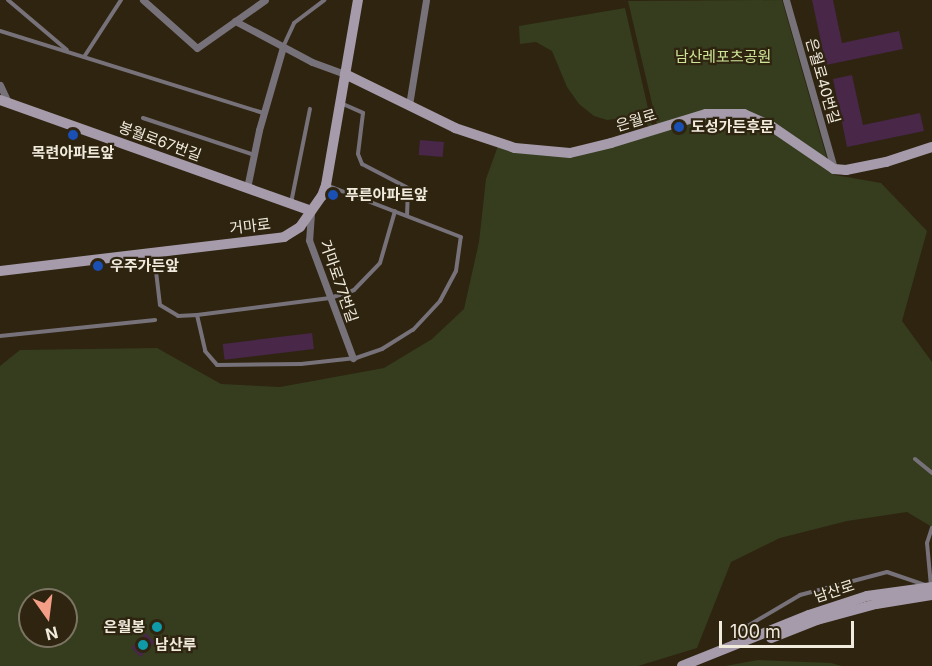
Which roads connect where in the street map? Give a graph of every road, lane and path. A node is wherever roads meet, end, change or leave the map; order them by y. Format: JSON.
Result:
{"nodes":[{"id":1,"x":8,"y":0,"type":"edge"},
{"id":2,"x":121,"y":0,"type":"edge"},
{"id":3,"x":143,"y":0,"type":"edge"},
{"id":4,"x":265,"y":0,"type":"edge"},
{"id":5,"x":324,"y":0,"type":"edge"},
{"id":6,"x":358,"y":0,"type":"edge"},
{"id":7,"x":426,"y":0,"type":"edge"},
{"id":8,"x":786,"y":0,"type":"edge"},
{"id":9,"x":235,"y":21,"type":"junction"},
{"id":10,"x":0,"y":31,"type":"edge"},
{"id":11,"x":283,"y":47,"type":"junction"},
{"id":12,"x":70,"y":53,"type":"junction"},
{"id":13,"x":84,"y":57,"type":"junction"},
{"id":14,"x":345,"y":74,"type":"junction"},
{"id":15,"x":0,"y":85,"type":"edge"},
{"id":16,"x":4,"y":101,"type":"edge"},
{"id":17,"x":339,"y":102,"type":"junction"},
{"id":18,"x":409,"y":105,"type":"junction"},
{"id":19,"x":310,"y":109,"type":"dead end"},
{"id":20,"x":263,"y":113,"type":"junction"},
{"id":21,"x":143,"y":118,"type":"dead end"},
{"id":22,"x":932,"y":147,"type":"edge"},
{"id":23,"x":255,"y":156,"type":"junction"},
{"id":24,"x":834,"y":169,"type":"junction"},
{"id":25,"x":326,"y":185,"type":"junction"},
{"id":26,"x":247,"y":188,"type":"junction"},
{"id":27,"x":291,"y":204,"type":"junction"},
{"id":28,"x":311,"y":211,"type":"junction"},
{"id":29,"x":395,"y":211,"type":"junction"},
{"id":30,"x":407,"y":215,"type":"junction"},
{"id":31,"x":154,"y":253,"type":"junction"},
{"id":32,"x":0,"y":271,"type":"edge"},
{"id":33,"x":330,"y":298,"type":"junction"},
{"id":34,"x":197,"y":315,"type":"junction"},
{"id":35,"x":155,"y":320,"type":"dead end"},
{"id":36,"x":0,"y":336,"type":"edge"},
{"id":37,"x":352,"y":358,"type":"junction"},
{"id":38,"x":915,"y":459,"type":"dead end"},
{"id":39,"x":932,"y":472,"type":"edge"},
{"id":40,"x":932,"y":528,"type":"edge"},
{"id":41,"x":932,"y":590,"type":"edge"},
{"id":42,"x":732,"y":646,"type":"junction"},
{"id":43,"x":682,"y":666,"type":"edge"},
{"id":44,"x":698,"y":666,"type":"edge"}],
"edges":[{"from":1,"to":12,"type":"lane"},
{"from":2,"to":13,"type":"lane"},
{"from":3,"to":9,"type":"street"},
{"from":4,"to":9,"type":"street"},
{"from":5,"to":11,"type":"lane"},
{"from":6,"to":14,"type":"main road","name":"거마로"},
{"from":7,"to":18,"type":"street"},
{"from":8,"to":24,"type":"street","name":"은월로40번길"},
{"from":9,"to":11,"type":"street"},
{"from":10,"to":12,"type":"lane"},
{"from":11,"to":14,"type":"street"},
{"from":11,"to":20,"type":"street"},
{"from":12,"to":13,"type":"lane"},
{"from":13,"to":20,"type":"lane"},
{"from":14,"to":17,"type":"main road","name":"거마로"},
{"from":14,"to":18,"type":"main road","name":"은월로"},
{"from":15,"to":16,"type":"street"},
{"from":16,"to":26,"type":"main road","name":"봉월로67번길"},
{"from":17,"to":25,"type":"main road","name":"거마로"},
{"from":17,"to":30,"type":"lane"},
{"from":18,"to":24,"type":"main road","name":"은월로"},
{"from":19,"to":27,"type":"lane"},
{"from":20,"to":23,"type":"street"},
{"from":21,"to":23,"type":"lane"},
{"from":22,"to":24,"type":"main road"},
{"from":23,"to":26,"type":"street"},
{"from":25,"to":28,"type":"main road","name":"거마로"},
{"from":25,"to":29,"type":"lane"},
{"from":26,"to":27,"type":"main road","name":"봉월로67번길"},
{"from":27,"to":28,"type":"main road","name":"봉월로67번길"},
{"from":28,"to":31,"type":"main road","name":"거마로"},
{"from":28,"to":33,"type":"street","name":"거마로77번길"},
{"from":29,"to":30,"type":"lane"},
{"from":29,"to":33,"type":"lane"},
{"from":30,"to":37,"type":"lane"},
{"from":31,"to":32,"type":"main road","name":"거마로"},
{"from":31,"to":34,"type":"lane"},
{"from":33,"to":34,"type":"lane"},
{"from":33,"to":37,"type":"street","name":"거마로77번길"},
{"from":34,"to":37,"type":"lane"},
{"from":35,"to":36,"type":"lane"},
{"from":38,"to":39,"type":"lane"},
{"from":40,"to":41,"type":"lane"},
{"from":41,"to":42,"type":"main road","name":"남산로"},
{"from":41,"to":42,"type":"lane"},
{"from":41,"to":44,"type":"main road","name":"남산로"},
{"from":42,"to":43,"type":"main road","name":"남산로"}]}
